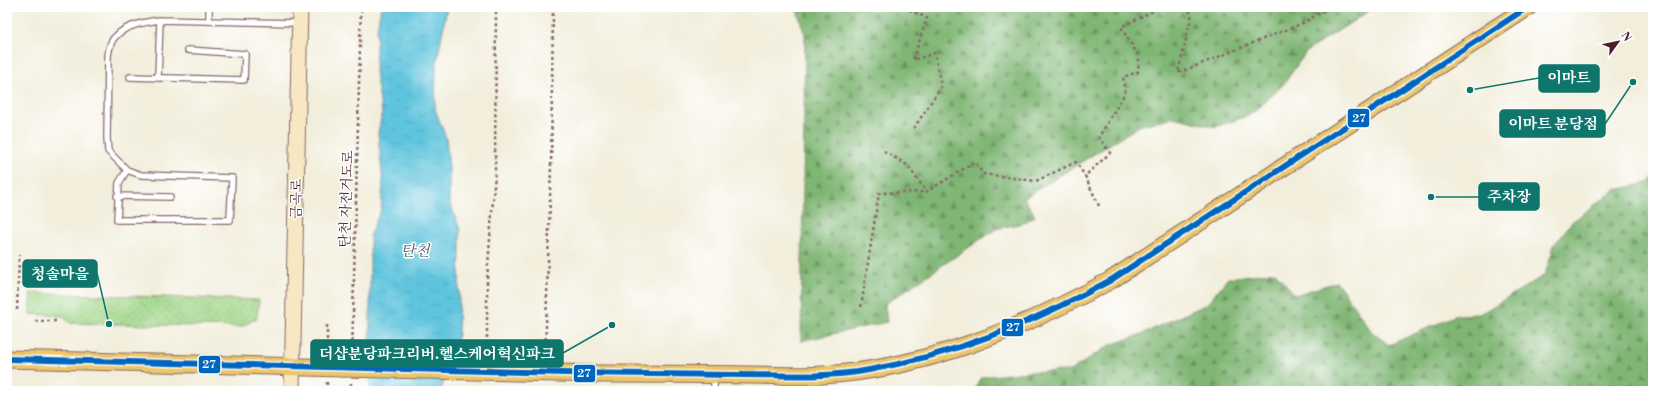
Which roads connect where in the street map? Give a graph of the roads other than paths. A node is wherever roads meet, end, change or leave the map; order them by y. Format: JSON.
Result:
{"nodes":[{"id":1,"x":209,"y":7,"type":"edge"},
{"id":2,"x":300,"y":7,"type":"edge"},
{"id":3,"x":1528,"y":7,"type":"edge"},
{"id":4,"x":160,"y":20,"type":"junction"},
{"id":5,"x":209,"y":21,"type":"junction"},
{"id":6,"x":300,"y":23,"type":"junction"},
{"id":7,"x":188,"y":50,"type":"dead end"},
{"id":8,"x":130,"y":77,"type":"dead end"},
{"id":9,"x":158,"y":78,"type":"junction"},
{"id":10,"x":127,"y":170,"type":"junction"},
{"id":11,"x":117,"y":196,"type":"junction"},
{"id":12,"x":170,"y":197,"type":"dead end"},
{"id":13,"x":7,"y":358,"type":"edge"},
{"id":14,"x":292,"y":366,"type":"junction"},
{"id":15,"x":714,"y":383,"type":"edge"},
{"id":16,"x":292,"y":391,"type":"edge"}],
"edges":[{"from":1,"to":5,"type":"lane"},
{"from":2,"to":6,"type":"main road","name":"금곡로"},
{"from":3,"to":15,"type":"main road"},
{"from":4,"to":5,"type":"lane"},
{"from":4,"to":9,"type":"lane"},
{"from":4,"to":10,"type":"lane"},
{"from":5,"to":6,"type":"lane"},
{"from":6,"to":14,"type":"main road","name":"금곡로"},
{"from":7,"to":9,"type":"lane"},
{"from":8,"to":9,"type":"lane"},
{"from":10,"to":11,"type":"lane"},
{"from":10,"to":11,"type":"lane"},
{"from":11,"to":12,"type":"lane"},
{"from":13,"to":14,"type":"main road"},
{"from":14,"to":15,"type":"main road","bridge":true},
{"from":14,"to":16,"type":"main road","name":"금곡로"}]}
